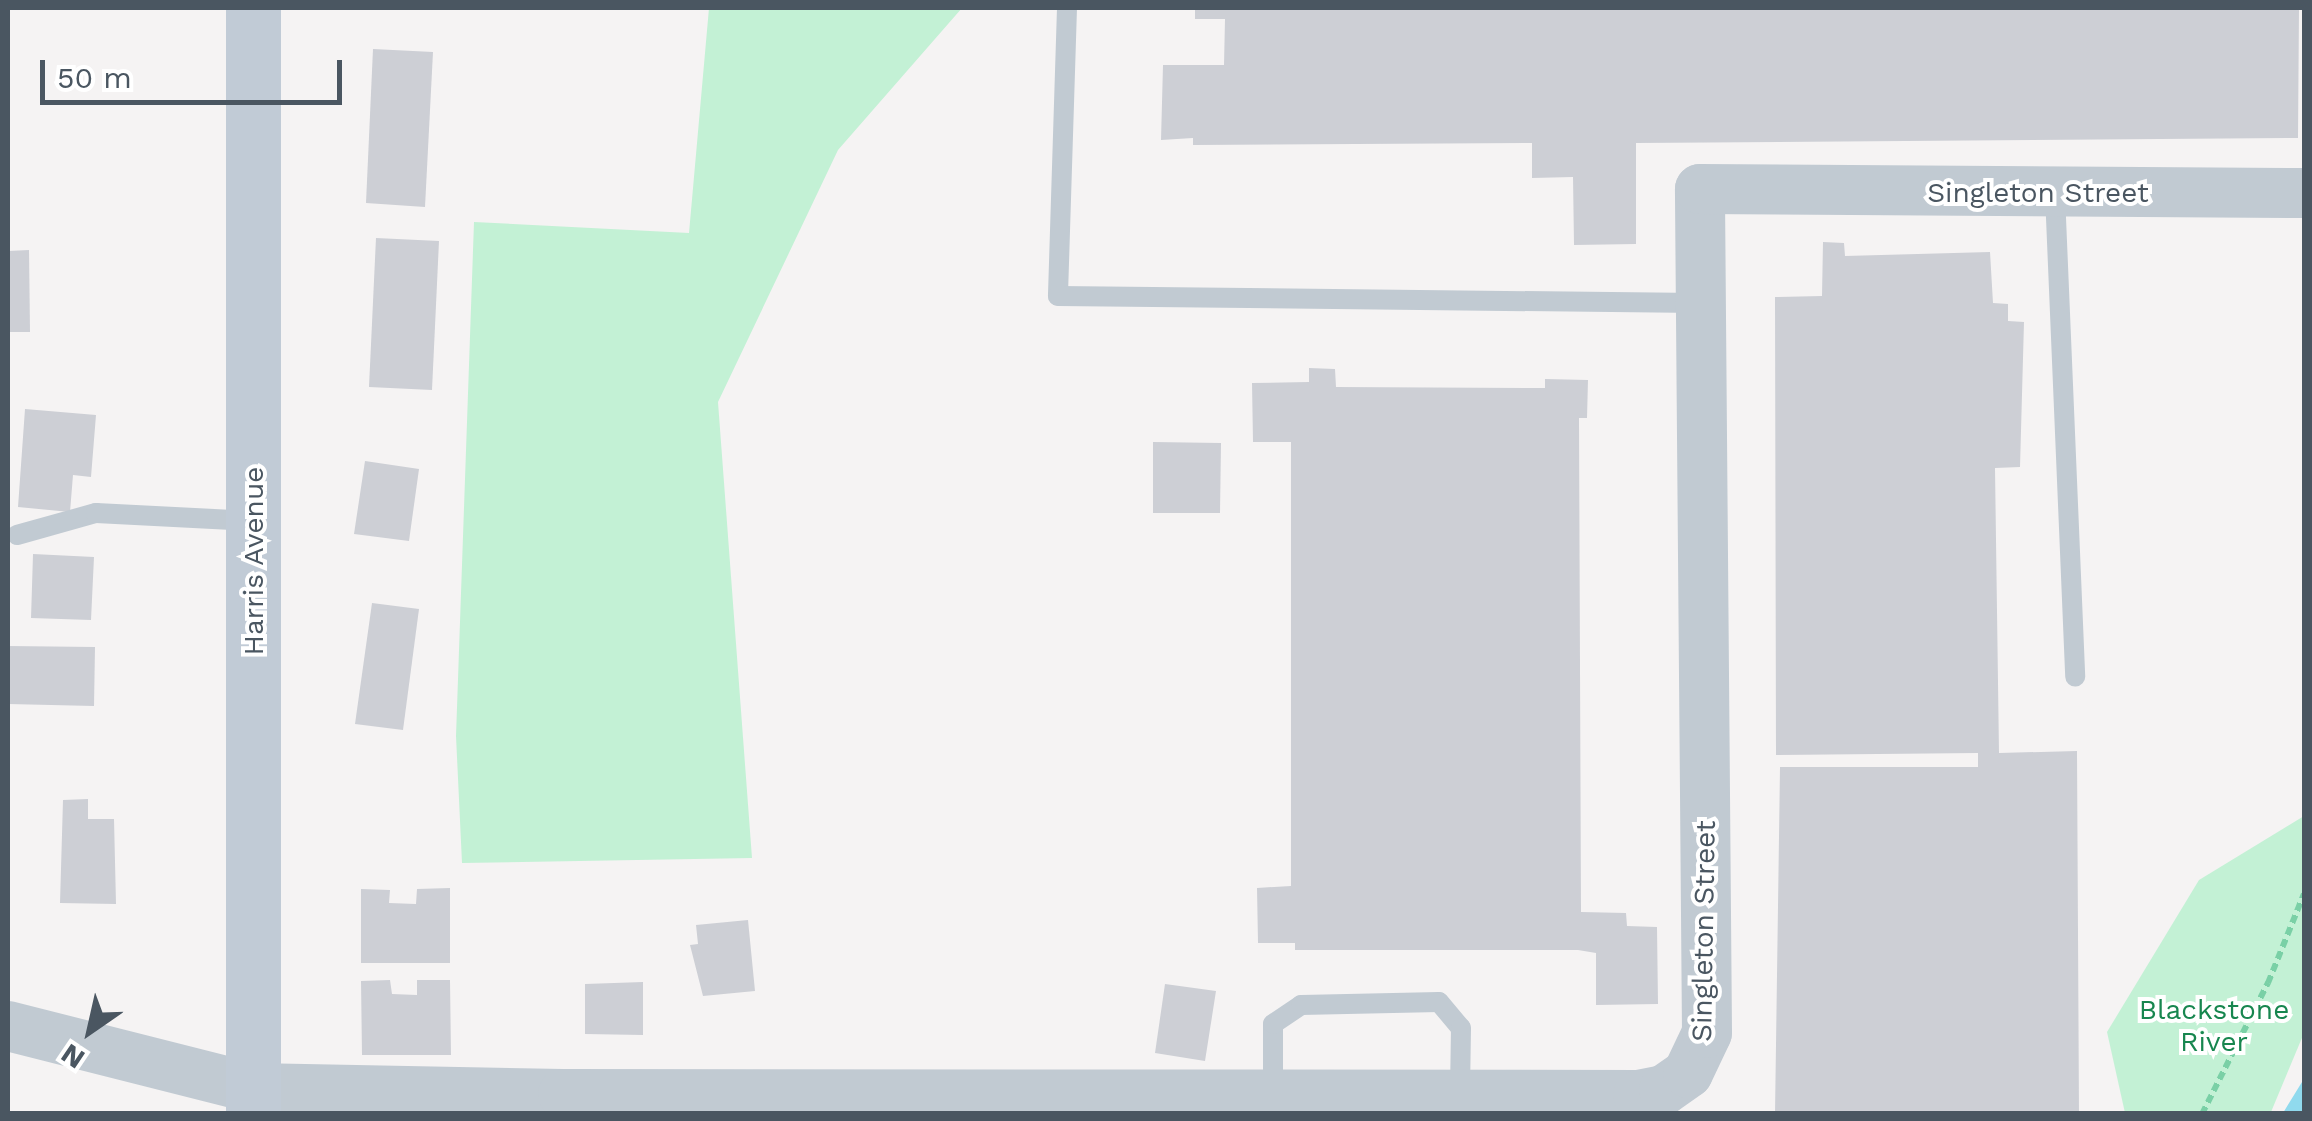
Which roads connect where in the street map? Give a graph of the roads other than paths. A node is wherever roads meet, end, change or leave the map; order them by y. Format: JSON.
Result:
{"nodes":[{"id":1,"x":253,"y":8,"type":"edge"},
{"id":2,"x":1067,"y":8,"type":"edge"},
{"id":3,"x":2056,"y":194,"type":"junction"},
{"id":4,"x":2304,"y":194,"type":"edge"},
{"id":5,"x":1699,"y":303,"type":"junction"},
{"id":6,"x":254,"y":521,"type":"junction"},
{"id":7,"x":17,"y":536,"type":"dead end"},
{"id":8,"x":2075,"y":677,"type":"dead end"},
{"id":9,"x":8,"y":1026,"type":"edge"},
{"id":10,"x":1273,"y":1094,"type":"junction"},
{"id":11,"x":1460,"y":1094,"type":"junction"},
{"id":12,"x":253,"y":1101,"type":"edge"},
{"id":13,"x":455,"y":1102,"type":"edge"}],
"edges":[{"from":1,"to":6,"type":"main road","name":"Harris Avenue"},
{"from":2,"to":5,"type":"lane"},
{"from":3,"to":4,"type":"street","name":"Singleton Street"},
{"from":3,"to":5,"type":"street","name":"Singleton Street"},
{"from":3,"to":8,"type":"lane"},
{"from":5,"to":11,"type":"street","name":"Singleton Street"},
{"from":6,"to":7,"type":"lane"},
{"from":6,"to":12,"type":"main road","name":"Harris Avenue"},
{"from":9,"to":12,"type":"street","name":"Singleton Street"},
{"from":10,"to":11,"type":"street","name":"Singleton Street"},
{"from":10,"to":11,"type":"lane"},
{"from":10,"to":13,"type":"street","name":"Singleton Street"},
{"from":12,"to":13,"type":"street","name":"Singleton Street"}]}
